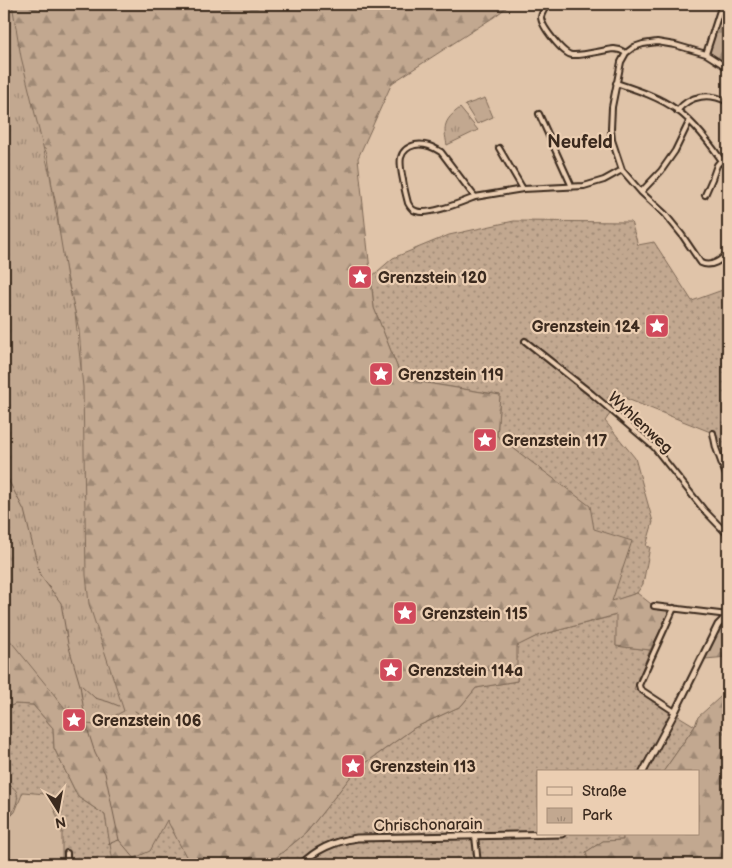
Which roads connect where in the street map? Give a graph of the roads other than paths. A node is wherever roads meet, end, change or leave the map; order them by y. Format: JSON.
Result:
{"nodes":[{"id":1,"x":548,"y":4,"type":"edge"},
{"id":2,"x":722,"y":4,"type":"edge"},
{"id":3,"x":626,"y":54,"type":"junction"},
{"id":4,"x":706,"y":54,"type":"junction"},
{"id":5,"x":728,"y":68,"type":"edge"},
{"id":6,"x":616,"y":82,"type":"junction"},
{"id":7,"x":728,"y":102,"type":"edge"},
{"id":8,"x":677,"y":111,"type":"junction"},
{"id":9,"x":538,"y":114,"type":"dead end"},
{"id":10,"x":689,"y":122,"type":"junction"},
{"id":11,"x":499,"y":148,"type":"dead end"},
{"id":12,"x":722,"y":159,"type":"junction"},
{"id":13,"x":622,"y":170,"type":"junction"},
{"id":14,"x":728,"y":170,"type":"edge"},
{"id":15,"x":572,"y":187,"type":"junction"},
{"id":16,"x":523,"y":188,"type":"junction"},
{"id":17,"x":641,"y":192,"type":"junction"},
{"id":18,"x":705,"y":195,"type":"dead end"},
{"id":19,"x":475,"y":197,"type":"junction"},
{"id":20,"x":728,"y":252,"type":"edge"},
{"id":21,"x":525,"y":341,"type":"dead end"},
{"id":22,"x":713,"y":433,"type":"dead end"},
{"id":23,"x":728,"y":481,"type":"edge"},
{"id":24,"x":728,"y":535,"type":"edge"},
{"id":25,"x":654,"y":606,"type":"dead end"},
{"id":26,"x":674,"y":608,"type":"junction"},
{"id":27,"x":728,"y":615,"type":"edge"},
{"id":28,"x":675,"y":712,"type":"junction"},
{"id":29,"x":644,"y":770,"type":"edge"},
{"id":30,"x":537,"y":835,"type":"edge"},
{"id":31,"x":476,"y":836,"type":"junction"},
{"id":32,"x":67,"y":853,"type":"dead end"},
{"id":33,"x":67,"y":864,"type":"edge"},
{"id":34,"x":302,"y":864,"type":"edge"},
{"id":35,"x":478,"y":864,"type":"edge"}],
"edges":[{"from":1,"to":3,"type":"street"},
{"from":2,"to":4,"type":"street"},
{"from":3,"to":4,"type":"street"},
{"from":3,"to":6,"type":"street"},
{"from":4,"to":5,"type":"street"},
{"from":6,"to":8,"type":"street"},
{"from":6,"to":13,"type":"street"},
{"from":7,"to":8,"type":"street"},
{"from":8,"to":10,"type":"street"},
{"from":9,"to":15,"type":"street"},
{"from":10,"to":12,"type":"street"},
{"from":10,"to":17,"type":"street"},
{"from":11,"to":16,"type":"street"},
{"from":12,"to":14,"type":"street"},
{"from":12,"to":18,"type":"street"},
{"from":13,"to":15,"type":"street"},
{"from":13,"to":17,"type":"street"},
{"from":15,"to":16,"type":"street"},
{"from":16,"to":19,"type":"street"},
{"from":17,"to":20,"type":"street"},
{"from":19,"to":19,"type":"street"},
{"from":21,"to":24,"type":"street","name":"Wyhlenweg"},
{"from":22,"to":23,"type":"street"},
{"from":25,"to":26,"type":"street"},
{"from":26,"to":27,"type":"street"},
{"from":26,"to":28,"type":"street"},
{"from":27,"to":28,"type":"street"},
{"from":28,"to":29,"type":"street"},
{"from":30,"to":31,"type":"street","name":"Chrischonarain"},
{"from":31,"to":34,"type":"street","name":"Chrischonarain"},
{"from":31,"to":35,"type":"street"},
{"from":32,"to":33,"type":"street"}]}
